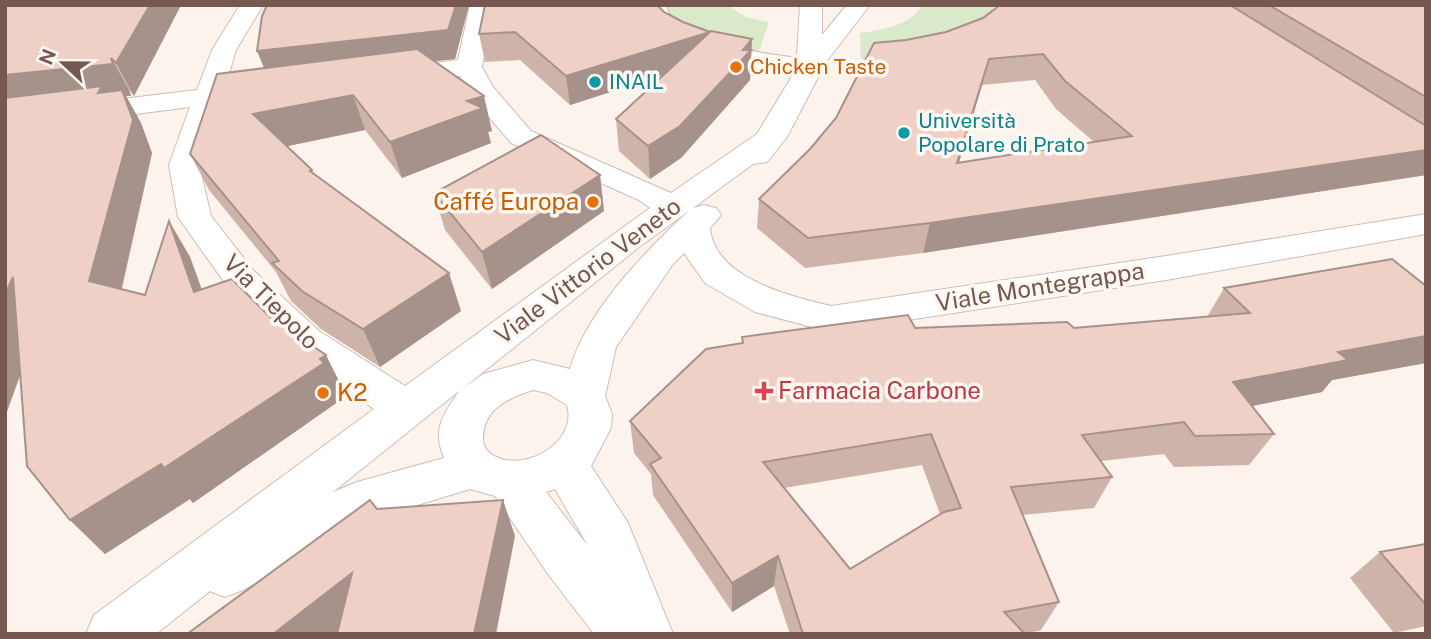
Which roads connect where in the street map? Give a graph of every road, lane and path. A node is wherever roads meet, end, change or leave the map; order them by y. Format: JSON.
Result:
{"nodes":[{"id":1,"x":251,"y":5,"type":"edge"},
{"id":2,"x":481,"y":5,"type":"edge"},
{"id":3,"x":654,"y":5,"type":"edge"},
{"id":4,"x":811,"y":5,"type":"edge"},
{"id":5,"x":859,"y":5,"type":"edge"},
{"id":6,"x":469,"y":67,"type":"junction"},
{"id":7,"x":810,"y":67,"type":"junction"},
{"id":8,"x":368,"y":78,"type":"edge"},
{"id":9,"x":250,"y":92,"type":"edge"},
{"id":10,"x":210,"y":96,"type":"junction"},
{"id":11,"x":5,"y":122,"type":"edge"},
{"id":12,"x":682,"y":216,"type":"junction"},
{"id":13,"x":1426,"y":224,"type":"edge"},
{"id":14,"x":467,"y":378,"type":"junction"},
{"id":15,"x":584,"y":396,"type":"junction"},
{"id":16,"x":406,"y":409,"type":"junction"},
{"id":17,"x":564,"y":463,"type":"junction"},
{"id":18,"x":492,"y":474,"type":"junction"},
{"id":19,"x":113,"y":634,"type":"edge"},
{"id":20,"x":121,"y":634,"type":"edge"},
{"id":21,"x":628,"y":634,"type":"edge"},
{"id":22,"x":646,"y":634,"type":"edge"}],
"edges":[{"from":1,"to":10,"type":"street","name":"Via Tiepolo"},
{"from":2,"to":6,"type":"street"},
{"from":3,"to":7,"type":"street"},
{"from":4,"to":7,"type":"street"},
{"from":5,"to":7,"type":"street"},
{"from":6,"to":8,"type":"street"},
{"from":6,"to":12,"type":"street"},
{"from":7,"to":12,"type":"street","name":"Viale Vittorio Veneto"},
{"from":9,"to":10,"type":"street"},
{"from":10,"to":11,"type":"street"},
{"from":10,"to":16,"type":"street","name":"Via Tiepolo"},
{"from":12,"to":13,"type":"street","name":"Viale Montegrappa"},
{"from":12,"to":14,"type":"street","name":"Viale Vittorio Veneto"},
{"from":12,"to":15,"type":"street","name":"Viale Vittorio Veneto"},
{"from":14,"to":15,"type":"street","name":"Viale Vittorio Veneto"},
{"from":14,"to":16,"type":"street"},
{"from":14,"to":18,"type":"street"},
{"from":15,"to":17,"type":"street","name":"Viale Vittorio Veneto"},
{"from":16,"to":19,"type":"street"},
{"from":17,"to":18,"type":"street","name":"Viale Vittorio Veneto"},
{"from":17,"to":22,"type":"street"},
{"from":18,"to":20,"type":"street","name":"Viale Vittorio Veneto"},
{"from":18,"to":21,"type":"street"}]}
